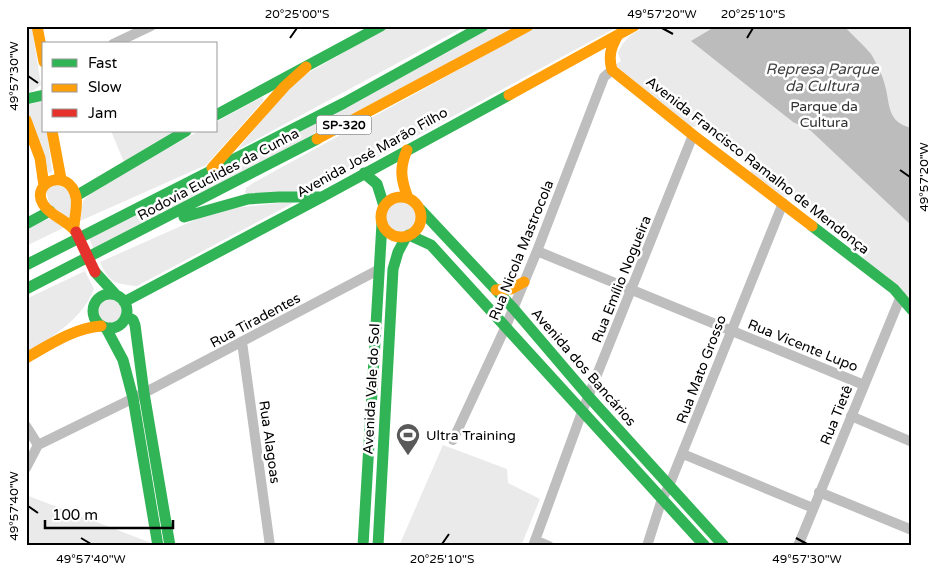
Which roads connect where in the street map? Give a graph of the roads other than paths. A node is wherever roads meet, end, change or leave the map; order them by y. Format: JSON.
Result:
{"nodes":[{"id":1,"x":37,"y":26,"type":"edge"},
{"id":2,"x":151,"y":26,"type":"edge"},
{"id":3,"x":381,"y":26,"type":"edge"},
{"id":4,"x":483,"y":26,"type":"edge"},
{"id":5,"x":528,"y":26,"type":"edge"},
{"id":6,"x":634,"y":26,"type":"edge"},
{"id":7,"x":618,"y":35,"type":"junction"},
{"id":8,"x":117,"y":42,"type":"edge"},
{"id":9,"x":42,"y":52,"type":"edge"},
{"id":10,"x":306,"y":66,"type":"junction"},
{"id":11,"x":612,"y":70,"type":"junction"},
{"id":12,"x":42,"y":95,"type":"edge"},
{"id":13,"x":26,"y":99,"type":"edge"},
{"id":14,"x":218,"y":114,"type":"edge"},
{"id":15,"x":26,"y":120,"type":"edge"},
{"id":16,"x":52,"y":132,"type":"edge"},
{"id":17,"x":184,"y":132,"type":"edge"},
{"id":18,"x":693,"y":135,"type":"junction"},
{"id":19,"x":407,"y":150,"type":"junction"},
{"id":20,"x":364,"y":173,"type":"junction"},
{"id":21,"x":205,"y":175,"type":"junction"},
{"id":22,"x":61,"y":179,"type":"junction"},
{"id":23,"x":44,"y":186,"type":"junction"},
{"id":24,"x":76,"y":196,"type":"junction"},
{"id":25,"x":322,"y":197,"type":"junction"},
{"id":26,"x":408,"y":198,"type":"junction"},
{"id":27,"x":784,"y":203,"type":"junction"},
{"id":28,"x":384,"y":206,"type":"junction"},
{"id":29,"x":420,"y":209,"type":"junction"},
{"id":30,"x":50,"y":212,"type":"junction"},
{"id":31,"x":159,"y":222,"type":"junction"},
{"id":32,"x":382,"y":223,"type":"junction"},
{"id":33,"x":26,"y":224,"type":"edge"},
{"id":34,"x":75,"y":230,"type":"junction"},
{"id":35,"x":408,"y":236,"type":"junction"},
{"id":36,"x":537,"y":251,"type":"junction"},
{"id":37,"x":26,"y":265,"type":"edge"},
{"id":38,"x":393,"y":269,"type":"junction"},
{"id":39,"x":378,"y":270,"type":"junction"},
{"id":40,"x":96,"y":274,"type":"junction"},
{"id":41,"x":524,"y":282,"type":"junction"},
{"id":42,"x":26,"y":289,"type":"edge"},
{"id":43,"x":496,"y":290,"type":"junction"},
{"id":44,"x":632,"y":291,"type":"junction"},
{"id":45,"x":901,"y":296,"type":"junction"},
{"id":46,"x":120,"y":299,"type":"junction"},
{"id":47,"x":94,"y":305,"type":"junction"},
{"id":48,"x":513,"y":308,"type":"junction"},
{"id":49,"x":912,"y":310,"type":"edge"},
{"id":50,"x":126,"y":316,"type":"junction"},
{"id":51,"x":506,"y":326,"type":"junction"},
{"id":52,"x":104,"y":327,"type":"junction"},
{"id":53,"x":731,"y":330,"type":"junction"},
{"id":54,"x":242,"y":342,"type":"junction"},
{"id":55,"x":373,"y":355,"type":"junction"},
{"id":56,"x":388,"y":356,"type":"junction"},
{"id":57,"x":26,"y":358,"type":"edge"},
{"id":58,"x":864,"y":385,"type":"junction"},
{"id":59,"x":139,"y":395,"type":"junction"},
{"id":60,"x":589,"y":397,"type":"junction"},
{"id":61,"x":370,"y":411,"type":"junction"},
{"id":62,"x":385,"y":412,"type":"junction"},
{"id":63,"x":582,"y":412,"type":"junction"},
{"id":64,"x":851,"y":416,"type":"junction"},
{"id":65,"x":26,"y":426,"type":"edge"},
{"id":66,"x":453,"y":440,"type":"dead end"},
{"id":67,"x":912,"y":442,"type":"edge"},
{"id":68,"x":38,"y":445,"type":"junction"},
{"id":69,"x":682,"y":454,"type":"junction"},
{"id":70,"x":26,"y":468,"type":"edge"},
{"id":71,"x":670,"y":486,"type":"junction"},
{"id":72,"x":819,"y":492,"type":"junction"},
{"id":73,"x":156,"y":494,"type":"junction"},
{"id":74,"x":662,"y":499,"type":"junction"},
{"id":75,"x":813,"y":508,"type":"junction"},
{"id":76,"x":912,"y":530,"type":"edge"},
{"id":77,"x":534,"y":543,"type":"edge"},
{"id":78,"x":158,"y":546,"type":"edge"},
{"id":79,"x":170,"y":546,"type":"edge"},
{"id":80,"x":270,"y":546,"type":"edge"},
{"id":81,"x":363,"y":546,"type":"edge"},
{"id":82,"x":378,"y":546,"type":"edge"},
{"id":83,"x":549,"y":546,"type":"edge"},
{"id":84,"x":647,"y":546,"type":"edge"},
{"id":85,"x":705,"y":546,"type":"edge"},
{"id":86,"x":724,"y":546,"type":"edge"},
{"id":87,"x":798,"y":546,"type":"edge"}],
"edges":[{"from":1,"to":9,"type":"main road"},
{"from":2,"to":8,"type":"street"},
{"from":3,"to":10,"type":"main road"},
{"from":4,"to":21,"type":"main road","name":"Rodovia Euclides da Cunha","number":"SP-320"},
{"from":5,"to":31,"type":"main road","name":"Rodovia Euclides da Cunha","number":"SP-320"},
{"from":6,"to":7,"type":"main road","name":"Avenida José Marão Filho"},
{"from":7,"to":11,"type":"main road"},
{"from":7,"to":19,"type":"main road","name":"Avenida José Marão Filho"},
{"from":10,"to":14,"type":"main road"},
{"from":10,"to":21,"type":"main road"},
{"from":11,"to":18,"type":"main road","name":"Avenida Francisco Ramalho de Mendonça"},
{"from":11,"to":36,"type":"street","name":"Rua Nicola Mastrocola"},
{"from":12,"to":13,"type":"main road"},
{"from":15,"to":23,"type":"main road"},
{"from":16,"to":22,"type":"main road"},
{"from":17,"to":24,"type":"main road"},
{"from":18,"to":27,"type":"main road","name":"Avenida Francisco Ramalho de Mendonça"},
{"from":18,"to":44,"type":"street","name":"Rua Emílio Nogueira"},
{"from":19,"to":20,"type":"main road","name":"Avenida José Marão Filho"},
{"from":19,"to":26,"type":"main road"},
{"from":20,"to":25,"type":"main road","name":"Avenida José Marão Filho"},
{"from":20,"to":28,"type":"main road"},
{"from":21,"to":37,"type":"main road","name":"Rodovia Euclides da Cunha","number":"SP-320"},
{"from":22,"to":23,"type":"main road"},
{"from":22,"to":24,"type":"main road"},
{"from":23,"to":30,"type":"main road"},
{"from":24,"to":34,"type":"main road"},
{"from":25,"to":31,"type":"main road"},
{"from":25,"to":46,"type":"main road","name":"Avenida José Marão Filho"},
{"from":26,"to":28,"type":"main road"},
{"from":26,"to":29,"type":"main road"},
{"from":27,"to":45,"type":"main road","name":"Avenida Francisco Ramalho de Mendonça"},
{"from":27,"to":53,"type":"street","name":"Rua Mato Grosso"},
{"from":28,"to":32,"type":"main road"},
{"from":29,"to":35,"type":"main road"},
{"from":29,"to":43,"type":"main road","name":"Avenida dos Bancários"},
{"from":30,"to":33,"type":"main road"},
{"from":30,"to":34,"type":"main road"},
{"from":31,"to":42,"type":"main road","name":"Rodovia Euclides da Cunha","number":"SP-320"},
{"from":32,"to":35,"type":"main road"},
{"from":32,"to":39,"type":"main road","name":"Avenida Vale do Sol"},
{"from":34,"to":40,"type":"main road","bridge":true},
{"from":35,"to":38,"type":"main road","name":"Avenida Vale do Sol"},
{"from":35,"to":51,"type":"main road"},
{"from":36,"to":41,"type":"street","name":"Rua Nicola Mastrocola"},
{"from":36,"to":44,"type":"street","name":"Rua Vicente Lupo"},
{"from":38,"to":39,"type":"main road"},
{"from":38,"to":56,"type":"main road","name":"Avenida Vale do Sol"},
{"from":39,"to":54,"type":"street","name":"Rua Tiradentes"},
{"from":39,"to":55,"type":"main road","name":"Avenida Vale do Sol"},
{"from":40,"to":46,"type":"main road"},
{"from":40,"to":47,"type":"main road"},
{"from":41,"to":43,"type":"main road"},
{"from":41,"to":48,"type":"street","name":"Rua Nicola Mastrocola"},
{"from":43,"to":48,"type":"main road","name":"Avenida dos Bancários"},
{"from":44,"to":53,"type":"street","name":"Rua Vicente Lupo"},
{"from":44,"to":60,"type":"street","name":"Rua Emílio Nogueira"},
{"from":45,"to":49,"type":"main road","name":"Avenida Francisco Ramalho de Mendonça"},
{"from":45,"to":58,"type":"street","name":"Rua Tietê"},
{"from":46,"to":47,"type":"main road"},
{"from":46,"to":50,"type":"main road"},
{"from":47,"to":52,"type":"main road"},
{"from":48,"to":51,"type":"street","name":"Rua Nicola Mastrocola"},
{"from":48,"to":60,"type":"main road","name":"Avenida dos Bancários"},
{"from":50,"to":52,"type":"main road"},
{"from":50,"to":59,"type":"main road"},
{"from":51,"to":63,"type":"main road"},
{"from":51,"to":66,"type":"street","name":"Rua Nicola Mastrocola"},
{"from":52,"to":57,"type":"main road"},
{"from":52,"to":59,"type":"main road"},
{"from":53,"to":58,"type":"street","name":"Rua Vicente Lupo"},
{"from":53,"to":69,"type":"street","name":"Rua Mato Grosso"},
{"from":54,"to":59,"type":"street","name":"Rua Tiradentes"},
{"from":54,"to":80,"type":"street","name":"Rua Alagoas"},
{"from":55,"to":56,"type":"main road"},
{"from":55,"to":61,"type":"main road","name":"Avenida Vale do Sol"},
{"from":56,"to":62,"type":"main road","name":"Avenida Vale do Sol"},
{"from":58,"to":64,"type":"street","name":"Rua Tietê"},
{"from":59,"to":68,"type":"street","name":"Rua Tiradentes"},
{"from":59,"to":73,"type":"main road"},
{"from":60,"to":63,"type":"street","name":"Rua Emílio Nogueira"},
{"from":60,"to":71,"type":"main road","name":"Avenida dos Bancários"},
{"from":61,"to":62,"type":"main road"},
{"from":61,"to":81,"type":"main road","name":"Avenida Vale do Sol"},
{"from":62,"to":82,"type":"main road","name":"Avenida Vale do Sol"},
{"from":63,"to":74,"type":"main road"},
{"from":63,"to":77,"type":"street","name":"Rua Emílio Nogueira"},
{"from":64,"to":67,"type":"street"},
{"from":64,"to":72,"type":"street","name":"Rua Tietê"},
{"from":65,"to":68,"type":"street"},
{"from":68,"to":70,"type":"street"},
{"from":69,"to":71,"type":"street","name":"Rua Mato Grosso"},
{"from":69,"to":75,"type":"street"},
{"from":71,"to":74,"type":"street","name":"Rua Mato Grosso"},
{"from":71,"to":86,"type":"main road","name":"Avenida dos Bancários"},
{"from":72,"to":75,"type":"street","name":"Rua Tietê"},
{"from":72,"to":76,"type":"street"},
{"from":73,"to":78,"type":"main road"},
{"from":73,"to":79,"type":"main road"},
{"from":74,"to":84,"type":"street","name":"Rua Mato Grosso"},
{"from":74,"to":85,"type":"main road"},
{"from":75,"to":87,"type":"street","name":"Rua Tietê"},
{"from":77,"to":83,"type":"street"}]}
